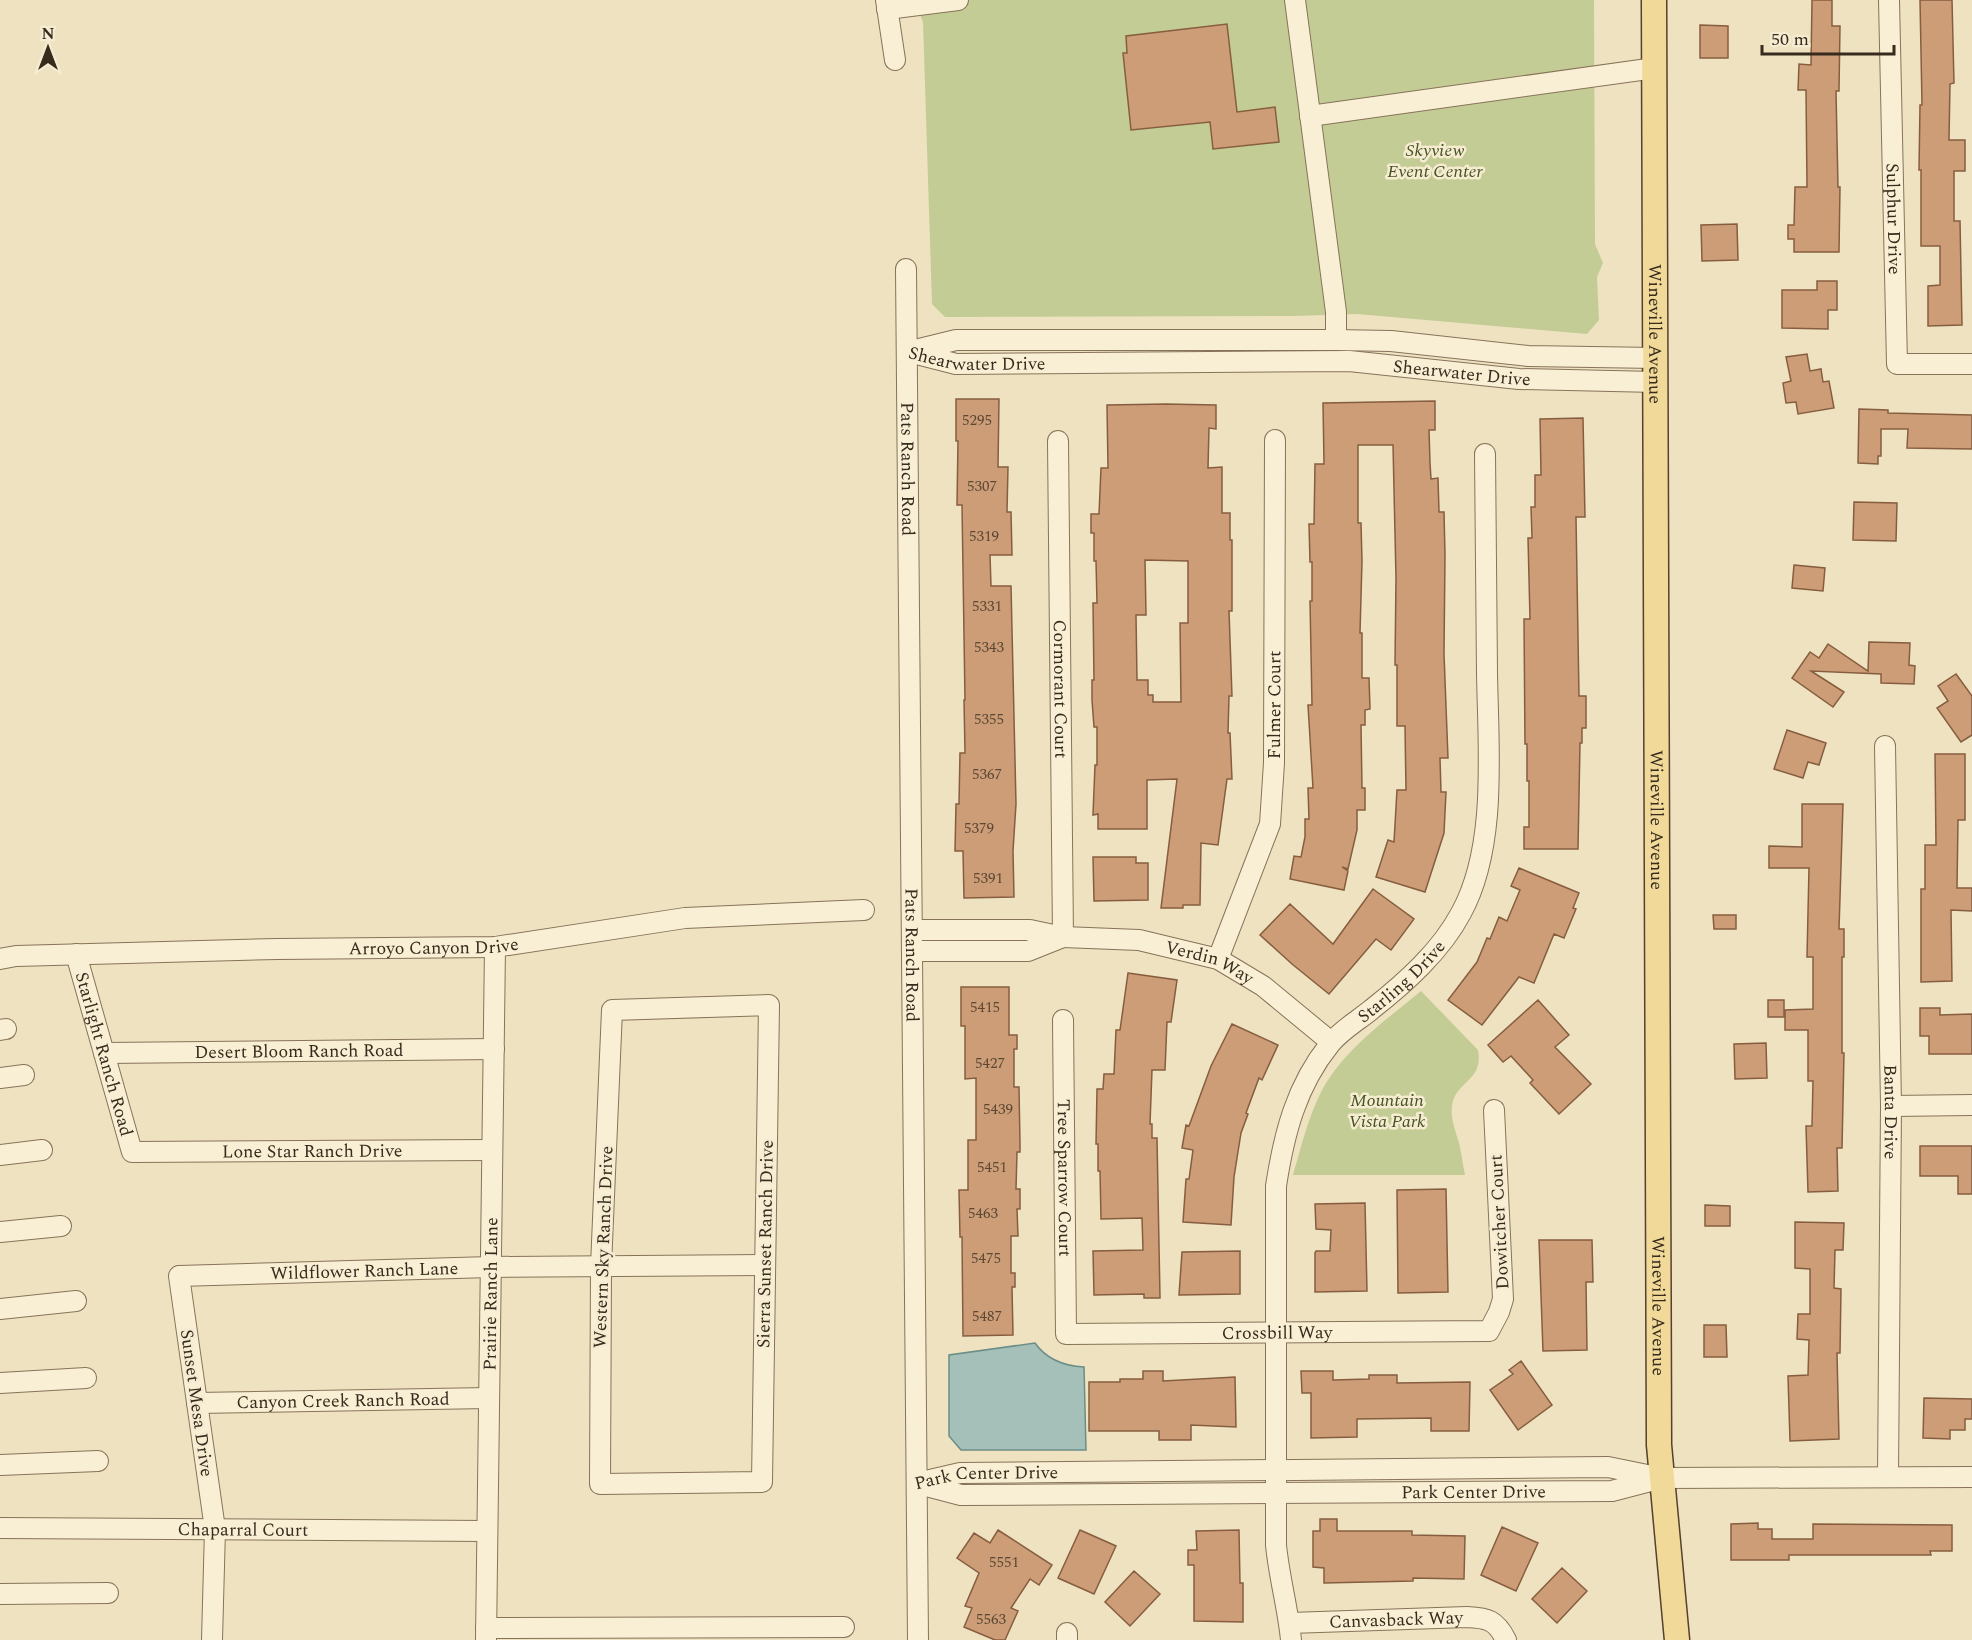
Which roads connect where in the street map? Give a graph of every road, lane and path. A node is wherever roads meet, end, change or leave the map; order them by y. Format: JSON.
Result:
{"nodes":[{"id":1,"x":958,"y":0,"type":"edge"},
{"id":2,"x":1295,"y":0,"type":"edge"},
{"id":3,"x":1654,"y":0,"type":"edge"},
{"id":4,"x":1889,"y":0,"type":"edge"},
{"id":5,"x":886,"y":5,"type":"edge"},
{"id":6,"x":895,"y":60,"type":"dead end"},
{"id":7,"x":1655,"y":68,"type":"junction"},
{"id":8,"x":1310,"y":116,"type":"junction"},
{"id":9,"x":906,"y":269,"type":"dead end"},
{"id":10,"x":1336,"y":340,"type":"junction"},
{"id":11,"x":907,"y":352,"type":"junction"},
{"id":12,"x":1972,"y":364,"type":"edge"},
{"id":13,"x":1656,"y":370,"type":"junction"},
{"id":14,"x":1275,"y":440,"type":"dead end"},
{"id":15,"x":1058,"y":441,"type":"dead end"},
{"id":16,"x":1485,"y":454,"type":"dead end"},
{"id":17,"x":1885,"y":746,"type":"dead end"},
{"id":18,"x":864,"y":910,"type":"dead end"},
{"id":19,"x":912,"y":930,"type":"junction"},
{"id":20,"x":1063,"y":937,"type":"junction"},
{"id":21,"x":495,"y":947,"type":"junction"},
{"id":22,"x":913,"y":951,"type":"junction"},
{"id":23,"x":76,"y":954,"type":"junction"},
{"id":24,"x":1218,"y":958,"type":"junction"},
{"id":25,"x":0,"y":959,"type":"edge"},
{"id":26,"x":612,"y":1010,"type":"joint"},
{"id":27,"x":1062,"y":1020,"type":"dead end"},
{"id":28,"x":1331,"y":1042,"type":"junction"},
{"id":29,"x":494,"y":1049,"type":"junction"},
{"id":30,"x":104,"y":1053,"type":"junction"},
{"id":31,"x":24,"y":1075,"type":"dead end"},
{"id":32,"x":0,"y":1078,"type":"edge"},
{"id":33,"x":1972,"y":1105,"type":"edge"},
{"id":34,"x":1891,"y":1106,"type":"junction"},
{"id":35,"x":1494,"y":1110,"type":"dead end"},
{"id":36,"x":42,"y":1150,"type":"dead end"},
{"id":37,"x":492,"y":1150,"type":"junction"},
{"id":38,"x":132,"y":1152,"type":"joint"},
{"id":39,"x":0,"y":1155,"type":"edge"},
{"id":40,"x":61,"y":1226,"type":"dead end"},
{"id":41,"x":0,"y":1232,"type":"edge"},
{"id":42,"x":764,"y":1264,"type":"junction"},
{"id":43,"x":601,"y":1266,"type":"junction"},
{"id":44,"x":491,"y":1267,"type":"junction"},
{"id":45,"x":179,"y":1276,"type":"joint"},
{"id":46,"x":76,"y":1301,"type":"dead end"},
{"id":47,"x":0,"y":1310,"type":"edge"},
{"id":48,"x":1489,"y":1331,"type":"joint"},
{"id":49,"x":1066,"y":1334,"type":"joint"},
{"id":50,"x":1276,"y":1334,"type":"junction"},
{"id":51,"x":86,"y":1378,"type":"dead end"},
{"id":52,"x":0,"y":1383,"type":"edge"},
{"id":53,"x":489,"y":1398,"type":"junction"},
{"id":54,"x":197,"y":1403,"type":"junction"},
{"id":55,"x":98,"y":1461,"type":"dead end"},
{"id":56,"x":0,"y":1465,"type":"edge"},
{"id":57,"x":1275,"y":1470,"type":"junction"},
{"id":58,"x":1888,"y":1477,"type":"junction"},
{"id":59,"x":1972,"y":1477,"type":"edge"},
{"id":60,"x":1662,"y":1478,"type":"junction"},
{"id":61,"x":917,"y":1483,"type":"junction"},
{"id":62,"x":600,"y":1484,"type":"joint"},
{"id":63,"x":1276,"y":1493,"type":"junction"},
{"id":64,"x":0,"y":1528,"type":"edge"},
{"id":65,"x":215,"y":1529,"type":"junction"},
{"id":66,"x":487,"y":1531,"type":"junction"},
{"id":67,"x":108,"y":1593,"type":"dead end"},
{"id":68,"x":0,"y":1594,"type":"edge"},
{"id":69,"x":844,"y":1627,"type":"dead end"},
{"id":70,"x":1290,"y":1631,"type":"edge"},
{"id":71,"x":486,"y":1634,"type":"edge"},
{"id":72,"x":1503,"y":1635,"type":"edge"},
{"id":73,"x":212,"y":1640,"type":"edge"},
{"id":74,"x":918,"y":1640,"type":"edge"},
{"id":75,"x":1677,"y":1640,"type":"edge"}],
"edges":[{"from":1,"to":5,"type":"street"},
{"from":2,"to":8,"type":"street"},
{"from":3,"to":7,"type":"main road","name":"Wineville Avenue"},
{"from":4,"to":12,"type":"street","name":"Sulphur Drive"},
{"from":5,"to":6,"type":"street"},
{"from":7,"to":8,"type":"street"},
{"from":7,"to":13,"type":"main road","name":"Wineville Avenue"},
{"from":8,"to":10,"type":"street"},
{"from":9,"to":11,"type":"street","name":"Pats Ranch Road"},
{"from":10,"to":11,"type":"street","name":"Shearwater Drive"},
{"from":10,"to":13,"type":"street","name":"Shearwater Drive"},
{"from":11,"to":13,"type":"street","name":"Shearwater Drive"},
{"from":11,"to":19,"type":"street","name":"Pats Ranch Road"},
{"from":13,"to":60,"type":"main road","name":"Wineville Avenue"},
{"from":14,"to":24,"type":"street","name":"Fulmer Court"},
{"from":15,"to":20,"type":"street","name":"Cormorant Court"},
{"from":16,"to":28,"type":"street","name":"Starling Drive"},
{"from":17,"to":34,"type":"street","name":"Banta Drive"},
{"from":18,"to":21,"type":"street","name":"Arroyo Canyon Drive"},
{"from":19,"to":20,"type":"street","name":"Verdin Way"},
{"from":19,"to":22,"type":"street","name":"Pats Ranch Road"},
{"from":20,"to":22,"type":"street","name":"Verdin Way"},
{"from":20,"to":24,"type":"street","name":"Verdin Way"},
{"from":21,"to":23,"type":"street","name":"Arroyo Canyon Drive"},
{"from":21,"to":29,"type":"street","name":"Prairie Ranch Lane"},
{"from":22,"to":61,"type":"street","name":"Pats Ranch Road"},
{"from":23,"to":25,"type":"street","name":"Arroyo Canyon Drive"},
{"from":23,"to":30,"type":"street","name":"Starlight Ranch Road"},
{"from":24,"to":28,"type":"street","name":"Verdin Way"},
{"from":26,"to":42,"type":"street","name":"Sierra Sunset Ranch Drive"},
{"from":26,"to":43,"type":"street","name":"Western Sky Ranch Drive"},
{"from":27,"to":49,"type":"street","name":"Tree Sparrow Court"},
{"from":28,"to":50,"type":"street","name":"Starling Drive"},
{"from":29,"to":30,"type":"street","name":"Desert Bloom Ranch Road"},
{"from":29,"to":37,"type":"street","name":"Prairie Ranch Lane"},
{"from":30,"to":38,"type":"street","name":"Starlight Ranch Road"},
{"from":31,"to":32,"type":"street"},
{"from":33,"to":34,"type":"street"},
{"from":34,"to":58,"type":"street","name":"Banta Drive"},
{"from":35,"to":48,"type":"street","name":"Dowitcher Court"},
{"from":36,"to":39,"type":"street"},
{"from":37,"to":38,"type":"street","name":"Lone Star Ranch Drive"},
{"from":37,"to":44,"type":"street","name":"Prairie Ranch Lane"},
{"from":40,"to":41,"type":"street"},
{"from":42,"to":43,"type":"street","name":"Wildflower Ranch Lane"},
{"from":42,"to":62,"type":"street","name":"Sierra Sunset Ranch Drive"},
{"from":43,"to":44,"type":"street","name":"Wildflower Ranch Lane"},
{"from":43,"to":62,"type":"street","name":"Western Sky Ranch Drive"},
{"from":44,"to":45,"type":"street","name":"Wildflower Ranch Lane"},
{"from":44,"to":53,"type":"street","name":"Prairie Ranch Lane"},
{"from":45,"to":54,"type":"street","name":"Sunset Mesa Drive"},
{"from":46,"to":47,"type":"street"},
{"from":48,"to":50,"type":"street","name":"Crossbill Way"},
{"from":49,"to":50,"type":"street","name":"Crossbill Way"},
{"from":50,"to":57,"type":"street","name":"Starling Drive"},
{"from":51,"to":52,"type":"street"},
{"from":53,"to":54,"type":"street","name":"Canyon Creek Ranch Road"},
{"from":53,"to":66,"type":"street","name":"Prairie Ranch Lane"},
{"from":54,"to":65,"type":"street","name":"Sunset Mesa Drive"},
{"from":55,"to":56,"type":"street"},
{"from":57,"to":60,"type":"street","name":"Park Center Drive"},
{"from":57,"to":61,"type":"street","name":"Park Center Drive"},
{"from":57,"to":63,"type":"street","name":"Starling Drive"},
{"from":58,"to":59,"type":"street","name":"Park Center Drive"},
{"from":58,"to":60,"type":"street","name":"Park Center Drive"},
{"from":60,"to":63,"type":"street","name":"Park Center Drive"},
{"from":60,"to":75,"type":"main road","name":"Wineville Avenue"},
{"from":61,"to":63,"type":"street","name":"Park Center Drive"},
{"from":61,"to":74,"type":"street","name":"Pats Ranch Road"},
{"from":63,"to":70,"type":"street","name":"Starling Drive"},
{"from":64,"to":65,"type":"street","name":"Chaparral Court"},
{"from":65,"to":66,"type":"street","name":"Chaparral Court"},
{"from":65,"to":73,"type":"street","name":"Sunset Mesa Drive"},
{"from":66,"to":71,"type":"street","name":"Prairie Ranch Lane"},
{"from":67,"to":68,"type":"street"},
{"from":69,"to":71,"type":"street"},
{"from":70,"to":72,"type":"street","name":"Canvasback Way"}]}
